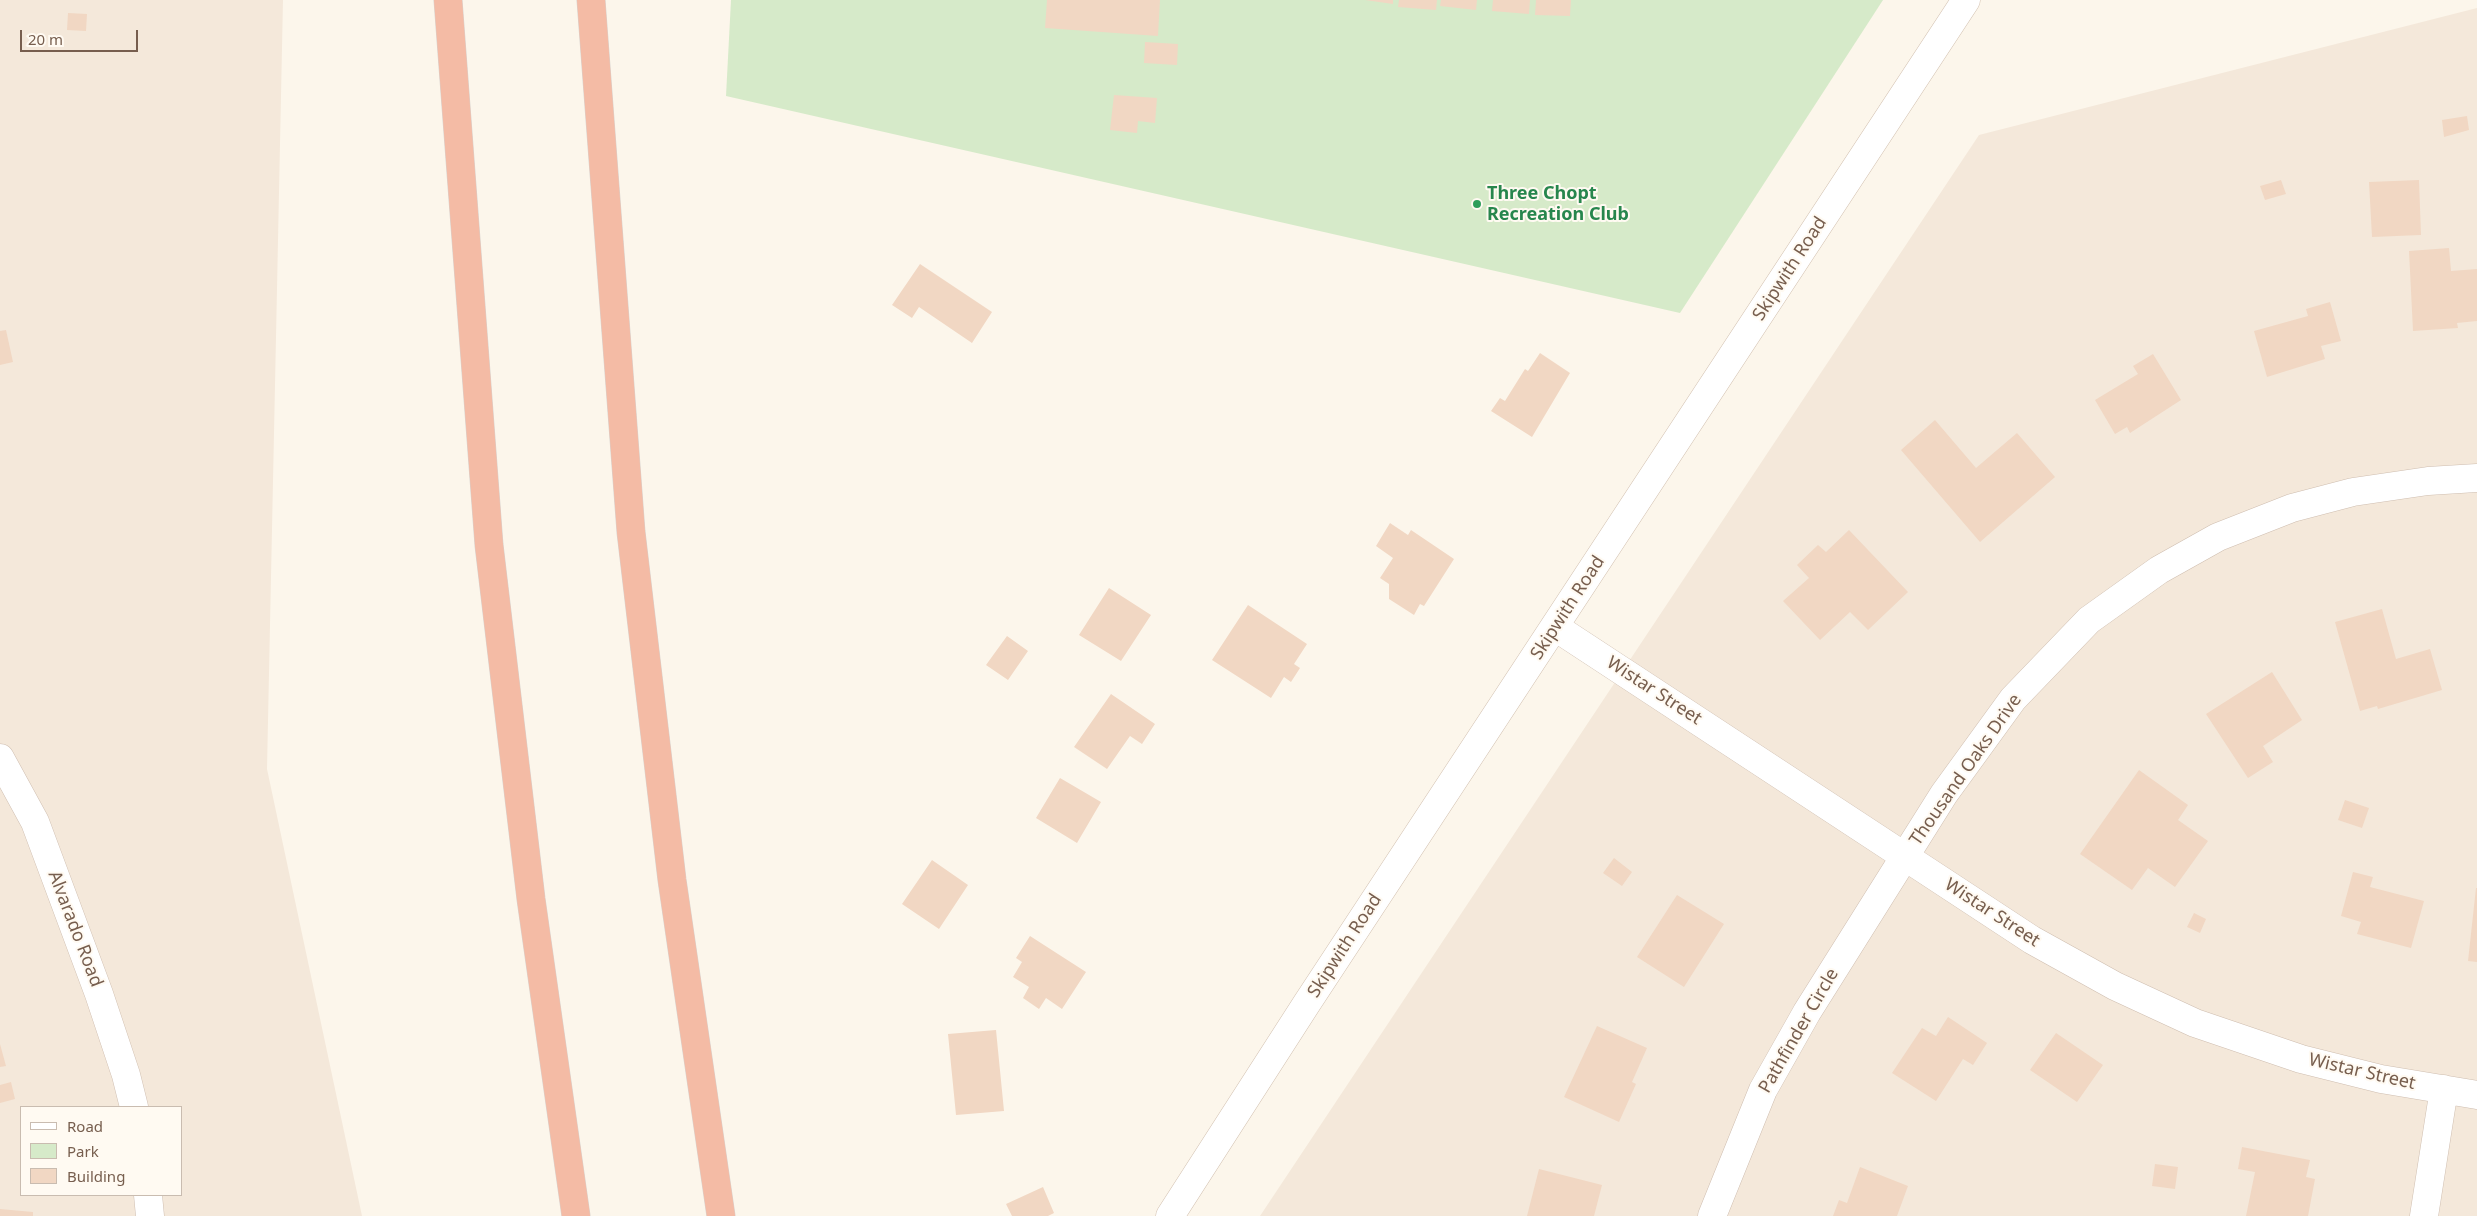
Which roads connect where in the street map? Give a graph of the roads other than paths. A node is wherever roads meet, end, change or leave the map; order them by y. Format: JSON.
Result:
{"nodes":[{"id":1,"x":448,"y":0,"type":"edge"},
{"id":2,"x":591,"y":0,"type":"edge"},
{"id":3,"x":1966,"y":0,"type":"edge"},
{"id":4,"x":2477,"y":478,"type":"edge"},
{"id":5,"x":1555,"y":627,"type":"junction"},
{"id":6,"x":0,"y":758,"type":"edge"},
{"id":7,"x":1906,"y":857,"type":"junction"},
{"id":8,"x":2444,"y":1089,"type":"junction"},
{"id":9,"x":2477,"y":1095,"type":"edge"},
{"id":10,"x":134,"y":1106,"type":"edge"},
{"id":11,"x":148,"y":1196,"type":"edge"},
{"id":12,"x":150,"y":1216,"type":"edge"},
{"id":13,"x":576,"y":1216,"type":"edge"},
{"id":14,"x":721,"y":1216,"type":"edge"},
{"id":15,"x":1170,"y":1216,"type":"edge"},
{"id":16,"x":1712,"y":1216,"type":"edge"},
{"id":17,"x":2424,"y":1216,"type":"edge"}],
"edges":[{"from":1,"to":13,"type":"highway"},
{"from":2,"to":14,"type":"highway"},
{"from":3,"to":5,"type":"street","name":"Skipwith Road"},
{"from":4,"to":7,"type":"street","name":"Thousand Oaks Drive"},
{"from":5,"to":7,"type":"street","name":"Wistar Street"},
{"from":5,"to":15,"type":"street","name":"Skipwith Road"},
{"from":6,"to":10,"type":"street","name":"Alvarado Road"},
{"from":7,"to":8,"type":"street","name":"Wistar Street"},
{"from":7,"to":16,"type":"street","name":"Pathfinder Circle"},
{"from":8,"to":9,"type":"street","name":"Wistar Street"},
{"from":8,"to":17,"type":"street"},
{"from":11,"to":12,"type":"street"}]}
